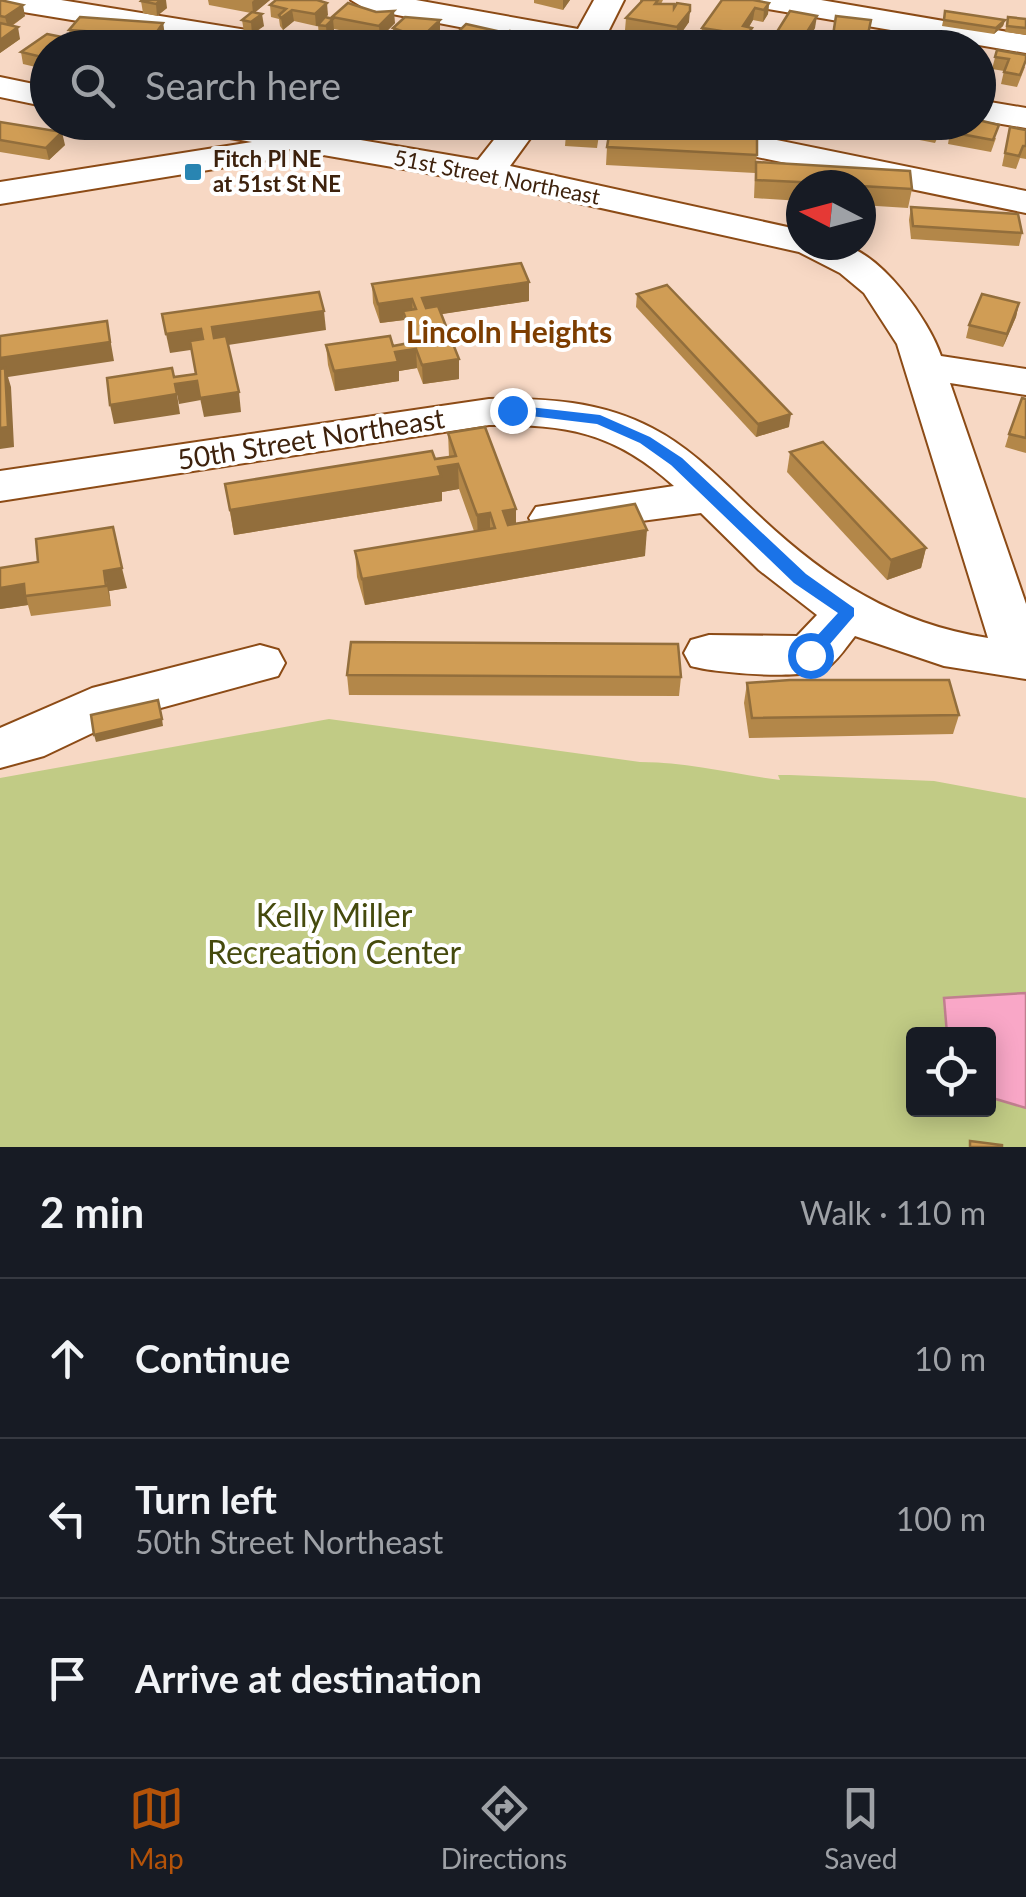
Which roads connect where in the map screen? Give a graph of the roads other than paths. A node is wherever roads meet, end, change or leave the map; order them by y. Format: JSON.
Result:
{"nodes":[{"id":1,"x":5,"y":0,"type":"edge"},
{"id":2,"x":366,"y":0,"type":"edge"},
{"id":3,"x":610,"y":0,"type":"edge"},
{"id":4,"x":768,"y":0,"type":"edge"},
{"id":5,"x":465,"y":18,"type":"junction"},
{"id":6,"x":901,"y":24,"type":"edge"},
{"id":7,"x":191,"y":30,"type":"edge"},
{"id":8,"x":453,"y":30,"type":"edge"},
{"id":9,"x":521,"y":30,"type":"edge"},
{"id":10,"x":594,"y":30,"type":"edge"},
{"id":11,"x":938,"y":30,"type":"edge"},
{"id":12,"x":996,"y":39,"type":"edge"},
{"id":13,"x":1026,"y":44,"type":"edge"},
{"id":14,"x":0,"y":87,"type":"edge"},
{"id":15,"x":30,"y":94,"type":"edge"},
{"id":16,"x":996,"y":113,"type":"edge"},
{"id":17,"x":1026,"y":118,"type":"edge"},
{"id":18,"x":294,"y":140,"type":"edge"},
{"id":19,"x":512,"y":140,"type":"edge"},
{"id":20,"x":725,"y":140,"type":"edge"},
{"id":21,"x":374,"y":154,"type":"junction"},
{"id":22,"x":487,"y":172,"type":"junction"},
{"id":23,"x":0,"y":193,"type":"edge"},
{"id":24,"x":1026,"y":202,"type":"edge"},
{"id":25,"x":786,"y":237,"type":"edge"},
{"id":26,"x":843,"y":260,"type":"edge"},
{"id":27,"x":924,"y":366,"type":"junction"},
{"id":28,"x":1026,"y":382,"type":"edge"},
{"id":29,"x":0,"y":486,"type":"edge"},
{"id":30,"x":714,"y":496,"type":"junction"},
{"id":31,"x":552,"y":518,"type":"edge"},
{"id":32,"x":848,"y":612,"type":"junction"},
{"id":33,"x":708,"y":653,"type":"dead end"},
{"id":34,"x":1023,"y":661,"type":"edge"},
{"id":35,"x":260,"y":664,"type":"dead end"},
{"id":36,"x":0,"y":748,"type":"edge"}],
"edges":[{"from":1,"to":7,"type":"street"},
{"from":2,"to":5,"type":"street"},
{"from":3,"to":10,"type":"street"},
{"from":4,"to":6,"type":"street"},
{"from":5,"to":8,"type":"street"},
{"from":5,"to":9,"type":"street"},
{"from":6,"to":11,"type":"street"},
{"from":12,"to":13,"type":"street"},
{"from":14,"to":15,"type":"street"},
{"from":16,"to":17,"type":"street"},
{"from":18,"to":21,"type":"street","name":"51st Street Northeast"},
{"from":19,"to":22,"type":"street"},
{"from":20,"to":24,"type":"street"},
{"from":21,"to":22,"type":"street","name":"51st Street Northeast"},
{"from":21,"to":23,"type":"street"},
{"from":22,"to":25,"type":"street","name":"51st Street Northeast"},
{"from":26,"to":27,"type":"street"},
{"from":27,"to":28,"type":"street"},
{"from":27,"to":34,"type":"street"},
{"from":29,"to":30,"type":"street","name":"50th Street Northeast"},
{"from":30,"to":31,"type":"street"},
{"from":30,"to":32,"type":"street","name":"50th Street Northeast"},
{"from":32,"to":33,"type":"street"},
{"from":32,"to":34,"type":"street","name":"50th Street Northeast"},
{"from":35,"to":36,"type":"street"}]}
